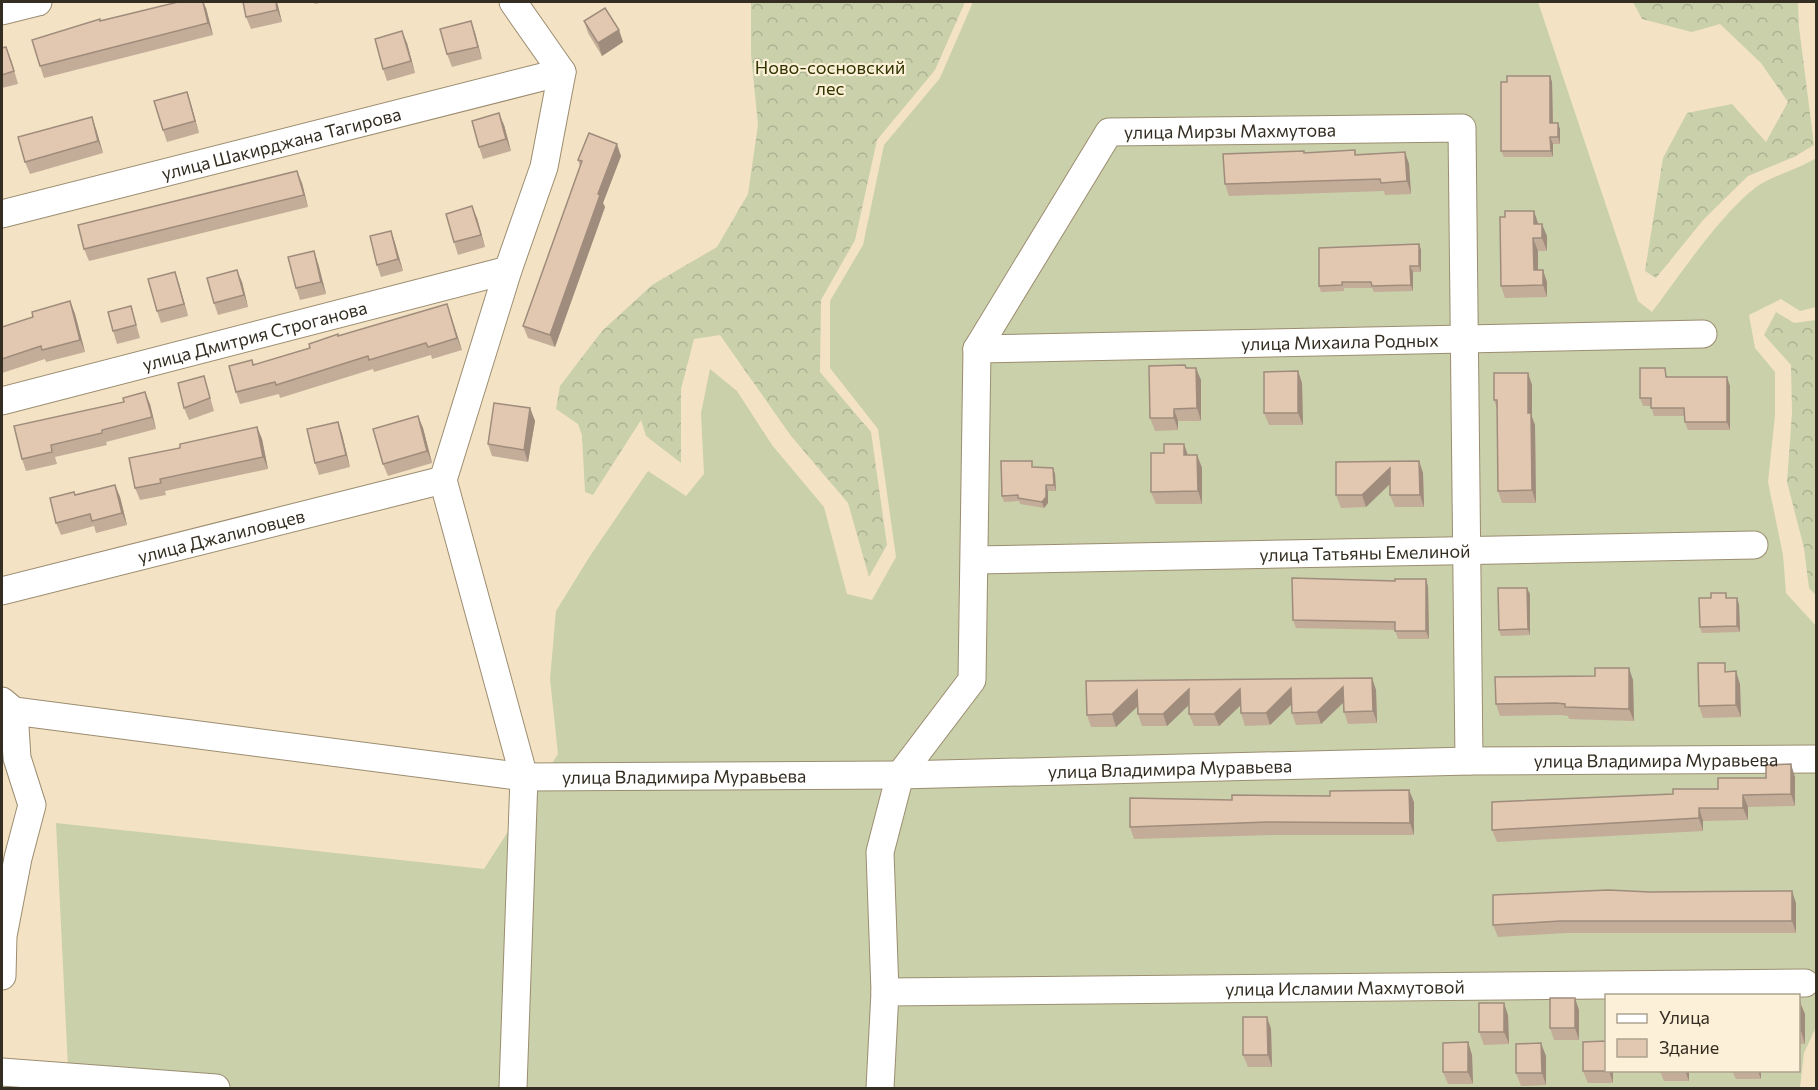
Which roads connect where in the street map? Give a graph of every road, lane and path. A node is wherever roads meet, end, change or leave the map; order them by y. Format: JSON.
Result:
{"nodes":[{"id":1,"x":38,"y":2,"type":"edge"},
{"id":2,"x":513,"y":2,"type":"edge"},
{"id":3,"x":2,"y":11,"type":"edge"},
{"id":4,"x":562,"y":72,"type":"junction"},
{"id":5,"x":2,"y":214,"type":"edge"},
{"id":6,"x":508,"y":270,"type":"junction"},
{"id":7,"x":1703,"y":334,"type":"dead end"},
{"id":8,"x":1464,"y":340,"type":"junction"},
{"id":9,"x":976,"y":350,"type":"junction"},
{"id":10,"x":2,"y":401,"type":"edge"},
{"id":11,"x":443,"y":480,"type":"junction"},
{"id":12,"x":1754,"y":545,"type":"dead end"},
{"id":13,"x":1467,"y":550,"type":"junction"},
{"id":14,"x":975,"y":560,"type":"junction"},
{"id":15,"x":2,"y":591,"type":"edge"},
{"id":16,"x":8,"y":706,"type":"edge"},
{"id":17,"x":1816,"y":759,"type":"edge"},
{"id":18,"x":1469,"y":761,"type":"junction"},
{"id":19,"x":900,"y":775,"type":"junction"},
{"id":20,"x":524,"y":777,"type":"junction"},
{"id":21,"x":2,"y":976,"type":"edge"},
{"id":22,"x":1804,"y":983,"type":"dead end"},
{"id":23,"x":885,"y":992,"type":"junction"},
{"id":24,"x":2,"y":1072,"type":"edge"},
{"id":25,"x":216,"y":1089,"type":"edge"},
{"id":26,"x":513,"y":1089,"type":"edge"},
{"id":27,"x":880,"y":1089,"type":"edge"}],
"edges":[{"from":1,"to":3,"type":"street"},
{"from":2,"to":4,"type":"street"},
{"from":4,"to":5,"type":"street","name":"улица Шакирджана Тагирова"},
{"from":4,"to":6,"type":"street"},
{"from":6,"to":10,"type":"street","name":"улица Дмитрия Строганова"},
{"from":6,"to":11,"type":"street"},
{"from":7,"to":8,"type":"street","name":"улица Михаила Родных"},
{"from":8,"to":9,"type":"street","name":"улица Михаила Родных"},
{"from":8,"to":9,"type":"street","name":"улица Мирзы Махмутова"},
{"from":8,"to":13,"type":"street"},
{"from":9,"to":14,"type":"street"},
{"from":11,"to":15,"type":"street","name":"улица Джалиловцев"},
{"from":11,"to":20,"type":"street"},
{"from":12,"to":13,"type":"street","name":"улица Татьяны Емелиной"},
{"from":13,"to":14,"type":"street","name":"улица Татьяны Емелиной"},
{"from":13,"to":18,"type":"street"},
{"from":14,"to":19,"type":"street"},
{"from":16,"to":20,"type":"street","name":"улица Владимира Муравьева"},
{"from":16,"to":21,"type":"street"},
{"from":17,"to":18,"type":"street","name":"улица Владимира Муравьева"},
{"from":18,"to":19,"type":"street","name":"улица Владимира Муравьева"},
{"from":19,"to":20,"type":"street","name":"улица Владимира Муравьева"},
{"from":19,"to":23,"type":"street"},
{"from":20,"to":26,"type":"street"},
{"from":22,"to":23,"type":"street","name":"улица Исламии Махмутовой"},
{"from":23,"to":27,"type":"street"},
{"from":24,"to":25,"type":"street"}]}
